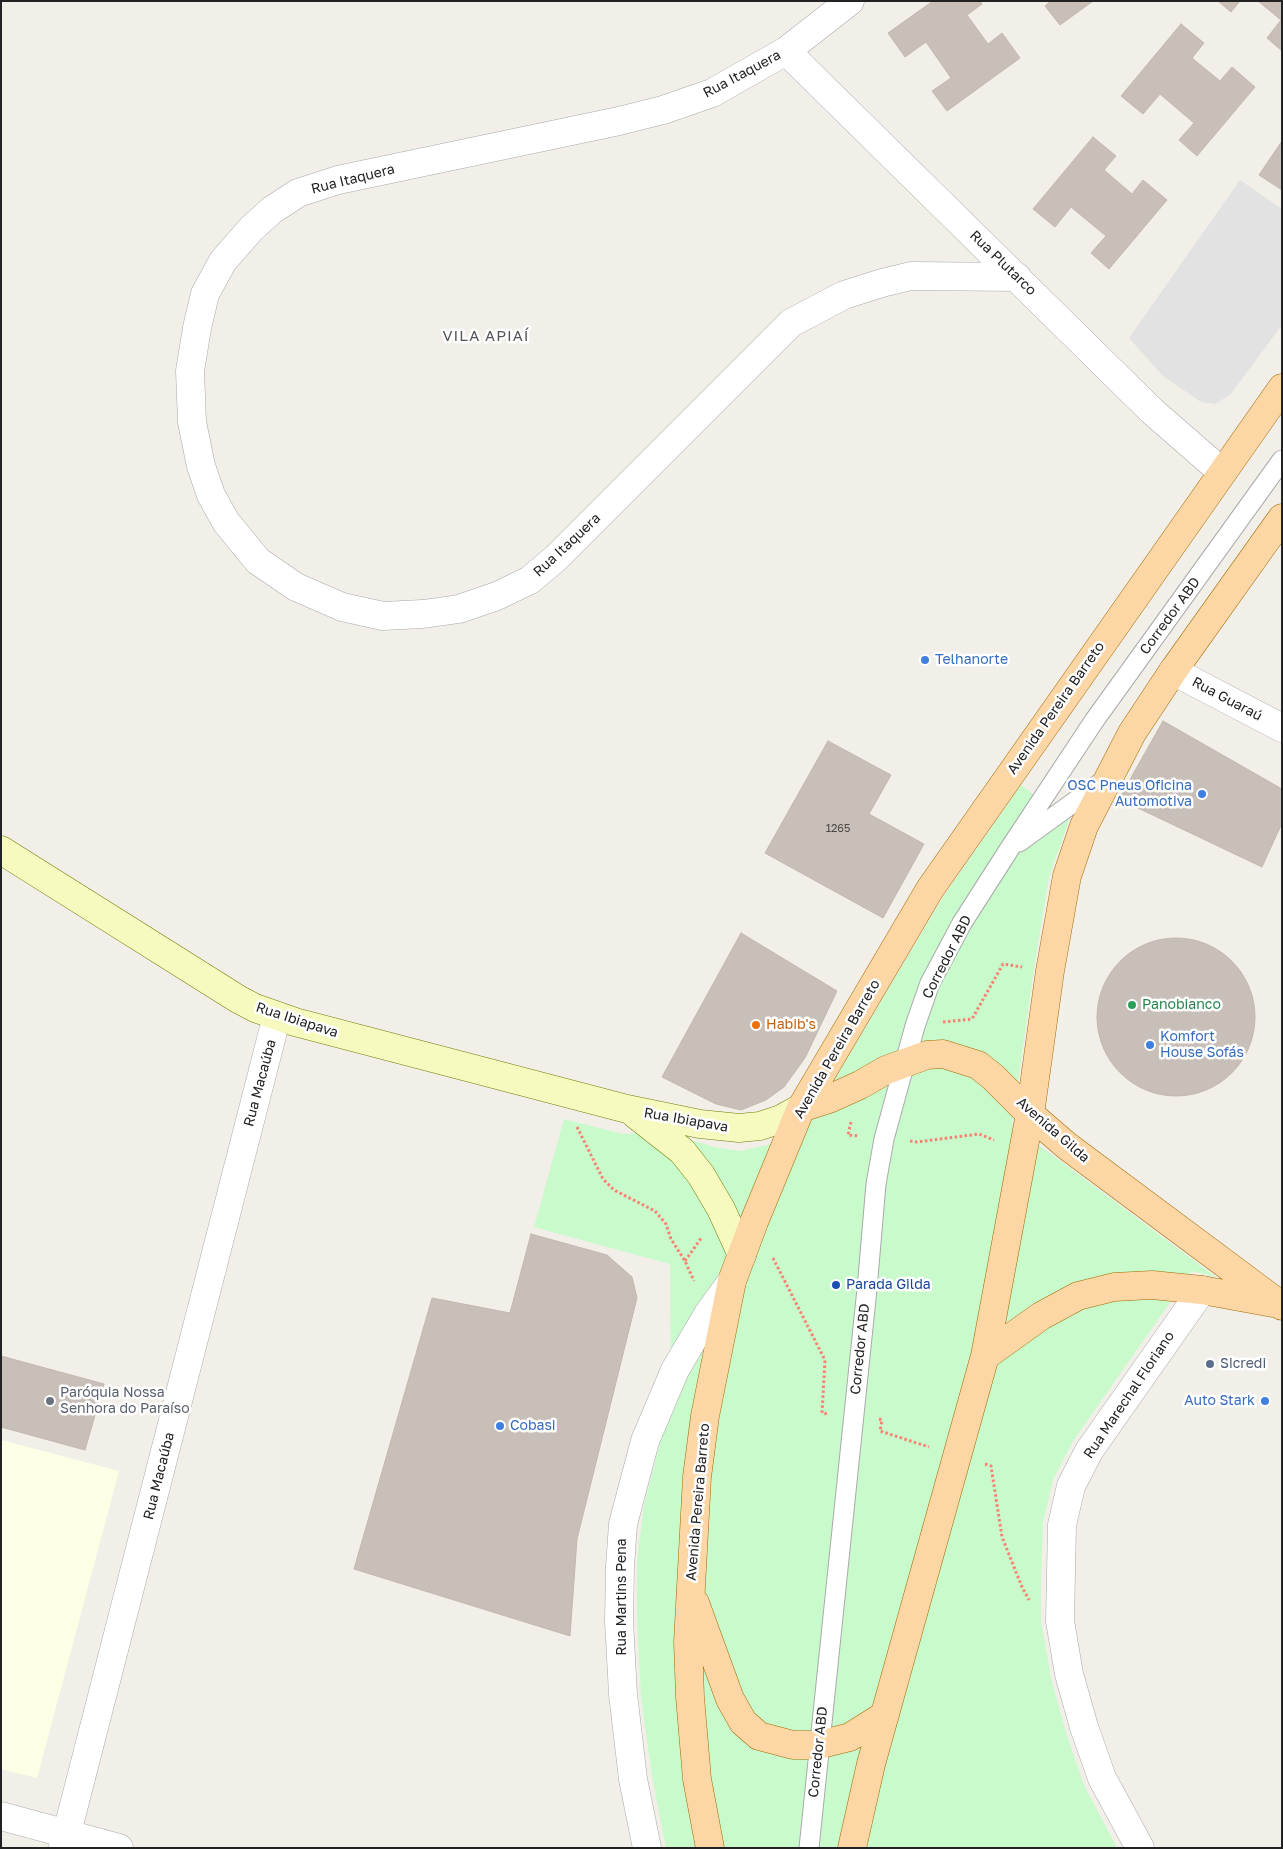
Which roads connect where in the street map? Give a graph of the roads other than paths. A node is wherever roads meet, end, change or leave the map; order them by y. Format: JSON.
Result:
{"nodes":[{"id":1,"x":850,"y":1,"type":"edge"},
{"id":2,"x":786,"y":51,"type":"junction"},
{"id":3,"x":1017,"y":276,"type":"junction"},
{"id":4,"x":1282,"y":388,"type":"edge"},
{"id":5,"x":1282,"y":460,"type":"edge"},
{"id":6,"x":1222,"y":472,"type":"junction"},
{"id":7,"x":1282,"y":518,"type":"edge"},
{"id":8,"x":1173,"y":670,"type":"junction"},
{"id":9,"x":1282,"y":728,"type":"edge"},
{"id":10,"x":1110,"y":776,"type":"junction"},
{"id":11,"x":1010,"y":848,"type":"junction"},
{"id":12,"x":1,"y":850,"type":"edge"},
{"id":13,"x":277,"y":1016,"type":"junction"},
{"id":14,"x":904,"y":1062,"type":"junction"},
{"id":15,"x":801,"y":1108,"type":"junction"},
{"id":16,"x":627,"y":1109,"type":"junction"},
{"id":17,"x":1030,"y":1114,"type":"junction"},
{"id":18,"x":742,"y":1255,"type":"junction"},
{"id":19,"x":732,"y":1281,"type":"junction"},
{"id":20,"x":1202,"y":1290,"type":"junction"},
{"id":21,"x":1281,"y":1305,"type":"edge"},
{"id":22,"x":985,"y":1356,"type":"junction"},
{"id":23,"x":691,"y":1592,"type":"junction"},
{"id":24,"x":885,"y":1715,"type":"junction"},
{"id":25,"x":818,"y":1745,"type":"junction"},
{"id":26,"x":1,"y":1816,"type":"edge"},
{"id":27,"x":64,"y":1841,"type":"edge"},
{"id":28,"x":119,"y":1848,"type":"edge"},
{"id":29,"x":648,"y":1848,"type":"edge"},
{"id":30,"x":710,"y":1848,"type":"edge"},
{"id":31,"x":809,"y":1848,"type":"edge"},
{"id":32,"x":852,"y":1848,"type":"edge"},
{"id":33,"x":1140,"y":1848,"type":"edge"}],
"edges":[{"from":1,"to":2,"type":"street","name":"Rua Itaquera"},
{"from":2,"to":3,"type":"street","name":"Rua Plutarco"},
{"from":2,"to":3,"type":"street","name":"Rua Itaquera"},
{"from":3,"to":6,"type":"street","name":"Rua Plutarco"},
{"from":4,"to":6,"type":"main road","name":"Avenida Pereira Barreto"},
{"from":5,"to":11,"type":"lane","name":"Corredor ABD"},
{"from":6,"to":15,"type":"main road","name":"Avenida Pereira Barreto"},
{"from":7,"to":8,"type":"main road"},
{"from":8,"to":9,"type":"street","name":"Rua Guaraú"},
{"from":8,"to":10,"type":"main road"},
{"from":10,"to":11,"type":"lane","name":"Corredor ABD"},
{"from":10,"to":17,"type":"main road"},
{"from":11,"to":14,"type":"lane","name":"Corredor ABD"},
{"from":12,"to":13,"type":"main road","name":"Rua Ibiapava"},
{"from":13,"to":16,"type":"main road","name":"Rua Ibiapava"},
{"from":13,"to":27,"type":"street","name":"Rua Macaúba"},
{"from":14,"to":15,"type":"main road","name":"Avenida Gilda"},
{"from":14,"to":17,"type":"main road","name":"Avenida Gilda"},
{"from":14,"to":25,"type":"lane","name":"Corredor ABD"},
{"from":15,"to":16,"type":"main road","name":"Rua Ibiapava"},
{"from":15,"to":18,"type":"main road","name":"Avenida Pereira Barreto"},
{"from":16,"to":18,"type":"main road","name":"Rua Ibiapava"},
{"from":17,"to":21,"type":"main road","name":"Avenida Gilda"},
{"from":17,"to":22,"type":"main road"},
{"from":18,"to":19,"type":"main road","name":"Avenida Pereira Barreto"},
{"from":19,"to":23,"type":"main road","name":"Avenida Pereira Barreto"},
{"from":19,"to":29,"type":"street","name":"Rua Martins Pena"},
{"from":20,"to":21,"type":"main road"},
{"from":20,"to":22,"type":"main road"},
{"from":20,"to":33,"type":"street","name":"Rua Marechal Floriano"},
{"from":22,"to":24,"type":"main road"},
{"from":23,"to":25,"type":"main road"},
{"from":23,"to":30,"type":"main road","name":"Avenida Pereira Barreto"},
{"from":24,"to":25,"type":"main road"},
{"from":24,"to":32,"type":"main road"},
{"from":25,"to":31,"type":"lane","name":"Corredor ABD"},
{"from":26,"to":27,"type":"street"},
{"from":27,"to":28,"type":"street"}]}
